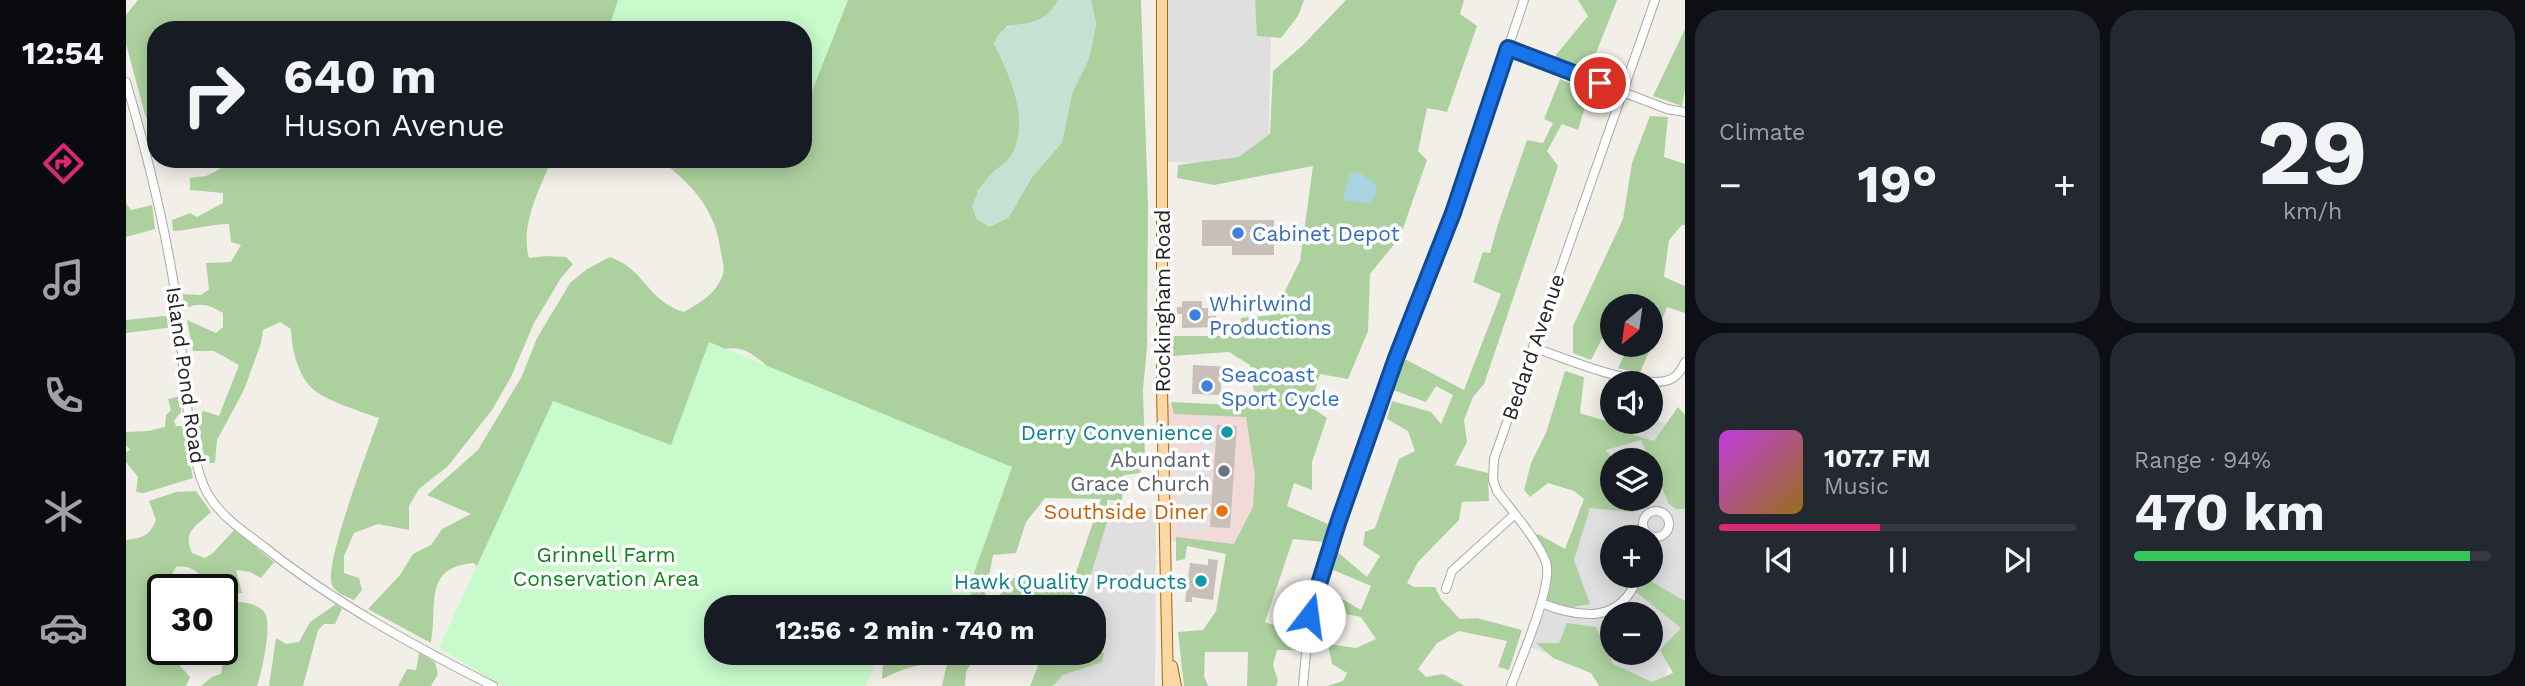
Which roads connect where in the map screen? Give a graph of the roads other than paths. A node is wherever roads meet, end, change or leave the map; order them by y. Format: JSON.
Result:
{"nodes":[{"id":1,"x":1162,"y":0,"type":"edge"},
{"id":2,"x":1524,"y":0,"type":"edge"},
{"id":3,"x":1655,"y":0,"type":"edge"},
{"id":4,"x":1508,"y":48,"type":"junction"},
{"id":5,"x":126,"y":82,"type":"edge"},
{"id":6,"x":1623,"y":91,"type":"junction"},
{"id":7,"x":1685,"y":112,"type":"edge"},
{"id":8,"x":147,"y":161,"type":"edge"},
{"id":9,"x":149,"y":168,"type":"edge"},
{"id":10,"x":1533,"y":347,"type":"junction"},
{"id":11,"x":1685,"y":362,"type":"edge"},
{"id":12,"x":1514,"y":515,"type":"junction"},
{"id":13,"x":1630,"y":588,"type":"edge"},
{"id":14,"x":1446,"y":589,"type":"dead end"},
{"id":15,"x":1541,"y":603,"type":"junction"},
{"id":16,"x":1167,"y":643,"type":"junction"},
{"id":17,"x":493,"y":686,"type":"edge"},
{"id":18,"x":1167,"y":686,"type":"edge"},
{"id":19,"x":1176,"y":686,"type":"edge"},
{"id":20,"x":1303,"y":686,"type":"edge"},
{"id":21,"x":1511,"y":686,"type":"edge"}],
"edges":[{"from":1,"to":16,"type":"main road","name":"Rockingham Road"},
{"from":2,"to":4,"type":"street"},
{"from":3,"to":6,"type":"street","name":"Bedard Avenue"},
{"from":4,"to":6,"type":"street"},
{"from":4,"to":20,"type":"street"},
{"from":5,"to":8,"type":"street","name":"Island Pond Road"},
{"from":6,"to":7,"type":"street"},
{"from":6,"to":10,"type":"street","name":"Bedard Avenue"},
{"from":9,"to":17,"type":"street","name":"Island Pond Road"},
{"from":10,"to":11,"type":"street"},
{"from":10,"to":12,"type":"street","name":"Bedard Avenue"},
{"from":12,"to":14,"type":"street"},
{"from":12,"to":15,"type":"street","name":"Bedard Avenue"},
{"from":13,"to":15,"type":"street"},
{"from":15,"to":21,"type":"street","name":"Bedard Avenue"},
{"from":16,"to":18,"type":"main road","name":"Rockingham Road"},
{"from":16,"to":19,"type":"main road"}]}
